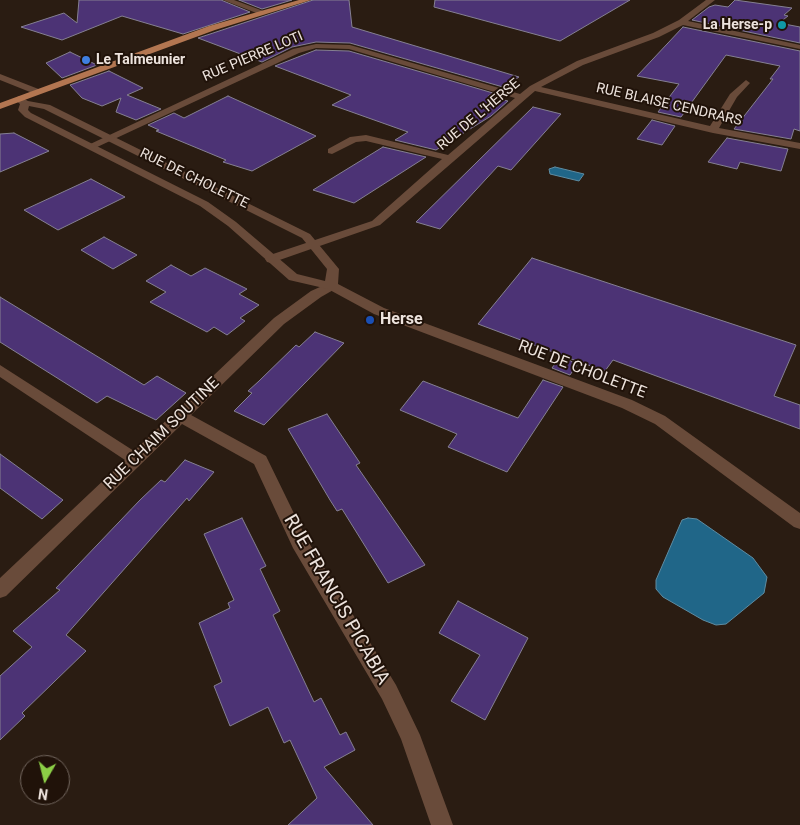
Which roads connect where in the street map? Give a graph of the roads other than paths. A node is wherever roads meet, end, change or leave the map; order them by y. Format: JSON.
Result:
{"nodes":[{"id":1,"x":227,"y":0,"type":"edge"},
{"id":2,"x":307,"y":0,"type":"edge"},
{"id":3,"x":711,"y":0,"type":"edge"},
{"id":4,"x":262,"y":12,"type":"junction"},
{"id":5,"x":682,"y":22,"type":"junction"},
{"id":6,"x":800,"y":47,"type":"edge"},
{"id":7,"x":0,"y":78,"type":"edge"},
{"id":8,"x":746,"y":84,"type":"dead end"},
{"id":9,"x":533,"y":88,"type":"junction"},
{"id":10,"x":38,"y":92,"type":"junction"},
{"id":11,"x":520,"y":97,"type":"junction"},
{"id":12,"x":22,"y":101,"type":"junction"},
{"id":13,"x":0,"y":106,"type":"edge"},
{"id":14,"x":713,"y":130,"type":"junction"},
{"id":15,"x":109,"y":138,"type":"junction"},
{"id":16,"x":91,"y":146,"type":"junction"},
{"id":17,"x":800,"y":146,"type":"edge"},
{"id":18,"x":332,"y":152,"type":"dead end"},
{"id":19,"x":449,"y":158,"type":"junction"},
{"id":20,"x":315,"y":244,"type":"junction"},
{"id":21,"x":272,"y":259,"type":"junction"},
{"id":22,"x":331,"y":286,"type":"junction"},
{"id":23,"x":0,"y":370,"type":"edge"},
{"id":24,"x":180,"y":416,"type":"junction"},
{"id":25,"x":135,"y":459,"type":"junction"},
{"id":26,"x":800,"y":522,"type":"edge"},
{"id":27,"x":0,"y":590,"type":"edge"},
{"id":28,"x":442,"y":825,"type":"edge"}],
"edges":[{"from":1,"to":4,"type":"street"},
{"from":2,"to":4,"type":"main road"},
{"from":3,"to":5,"type":"street","name":"RUE DE L'HERSE"},
{"from":4,"to":10,"type":"main road"},
{"from":5,"to":6,"type":"street"},
{"from":5,"to":9,"type":"street","name":"RUE DE L'HERSE"},
{"from":7,"to":10,"type":"street"},
{"from":8,"to":14,"type":"street"},
{"from":9,"to":11,"type":"street","name":"RUE DE L'HERSE"},
{"from":9,"to":14,"type":"street","name":"RUE BLAISE CENDRARS"},
{"from":10,"to":12,"type":"main road"},
{"from":11,"to":15,"type":"street","name":"RUE PIERRE LOTI"},
{"from":11,"to":19,"type":"street","name":"RUE DE L'HERSE"},
{"from":12,"to":13,"type":"main road"},
{"from":12,"to":15,"type":"street","name":"RUE DE CHOLETTE"},
{"from":12,"to":16,"type":"street","name":"RUE DE CHOLETTE"},
{"from":14,"to":17,"type":"street","name":"RUE BLAISE CENDRARS"},
{"from":15,"to":16,"type":"street","name":"RUE PIERRE LOTI"},
{"from":15,"to":20,"type":"street","name":"RUE DE CHOLETTE"},
{"from":16,"to":21,"type":"street","name":"RUE DE CHOLETTE"},
{"from":18,"to":19,"type":"street"},
{"from":19,"to":20,"type":"street","name":"RUE DE L'HERSE"},
{"from":20,"to":21,"type":"street","name":"RUE DE L'HERSE"},
{"from":20,"to":22,"type":"street","name":"RUE DE CHOLETTE"},
{"from":21,"to":22,"type":"street","name":"RUE DE CHOLETTE"},
{"from":22,"to":24,"type":"street","name":"RUE CHAIM SOUTINE"},
{"from":22,"to":26,"type":"street","name":"RUE DE CHOLETTE"},
{"from":23,"to":25,"type":"street"},
{"from":24,"to":25,"type":"street","name":"RUE CHAIM SOUTINE"},
{"from":24,"to":28,"type":"street","name":"RUE FRANCIS PICABIA"},
{"from":25,"to":27,"type":"street","name":"RUE CHAIM SOUTINE"}]}
